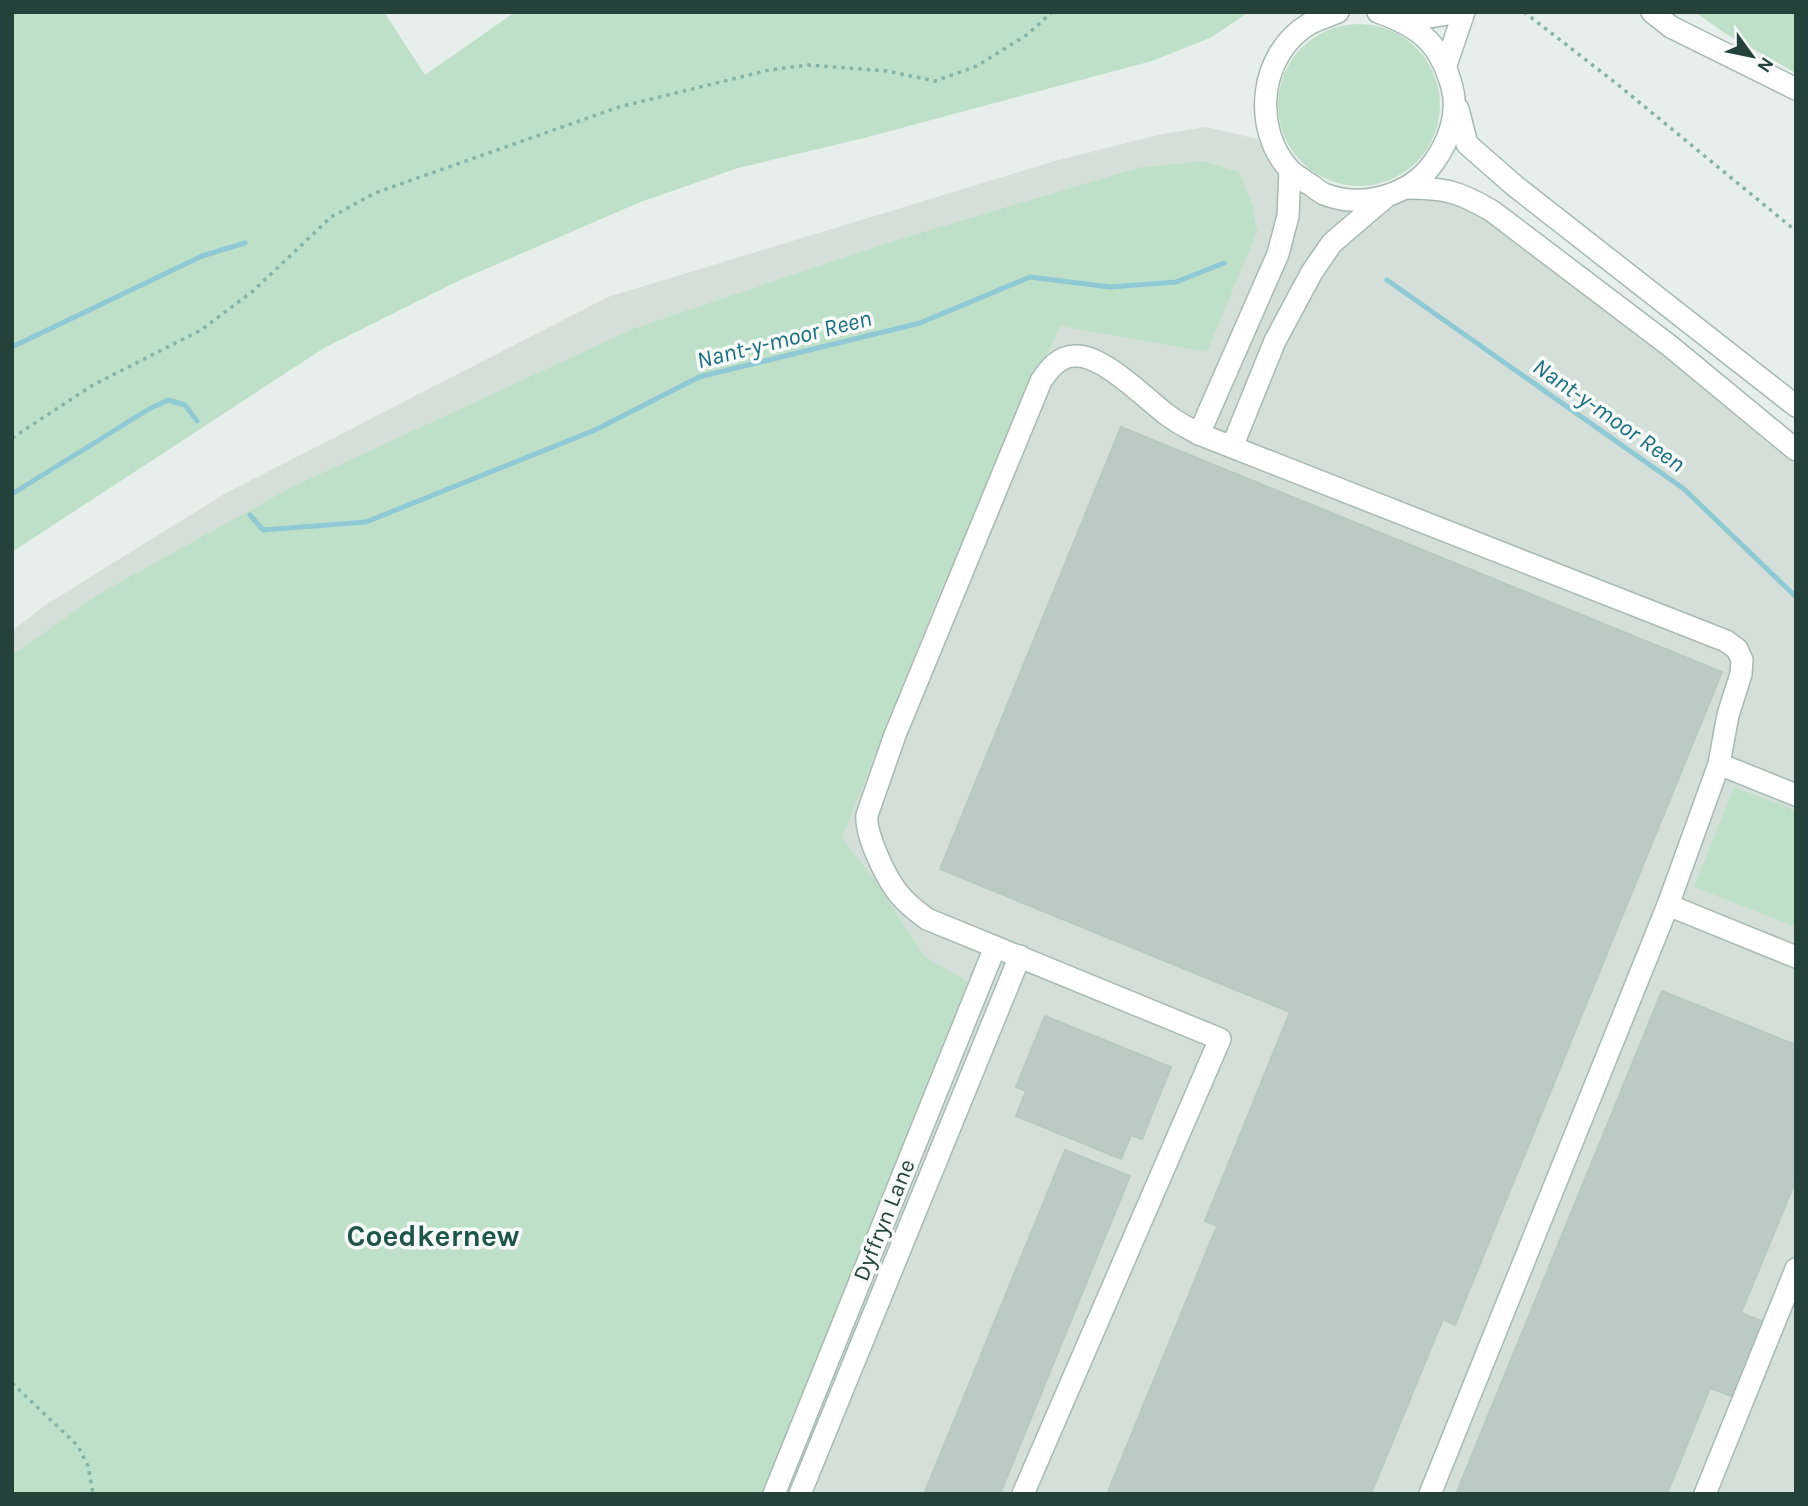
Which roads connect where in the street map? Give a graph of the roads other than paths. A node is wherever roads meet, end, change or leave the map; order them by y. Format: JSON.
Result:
{"nodes":[{"id":1,"x":1338,"y":12,"type":"edge"},
{"id":2,"x":1378,"y":12,"type":"edge"},
{"id":3,"x":1462,"y":12,"type":"edge"},
{"id":4,"x":1652,"y":12,"type":"edge"},
{"id":5,"x":1405,"y":21,"type":"junction"},
{"id":6,"x":1446,"y":65,"type":"junction"},
{"id":7,"x":1796,"y":89,"type":"edge"},
{"id":8,"x":1454,"y":93,"type":"junction"},
{"id":9,"x":1290,"y":170,"type":"junction"},
{"id":10,"x":1396,"y":192,"type":"junction"},
{"id":11,"x":1796,"y":406,"type":"edge"},
{"id":12,"x":1199,"y":434,"type":"junction"},
{"id":13,"x":1232,"y":447,"type":"junction"},
{"id":14,"x":1796,"y":450,"type":"edge"},
{"id":15,"x":1719,"y":764,"type":"junction"},
{"id":16,"x":1796,"y":795,"type":"edge"},
{"id":17,"x":1668,"y":905,"type":"junction"},
{"id":18,"x":995,"y":947,"type":"junction"},
{"id":19,"x":1020,"y":956,"type":"junction"},
{"id":20,"x":1796,"y":957,"type":"edge"},
{"id":21,"x":1794,"y":1277,"type":"edge"},
{"id":22,"x":774,"y":1494,"type":"edge"},
{"id":23,"x":800,"y":1494,"type":"edge"},
{"id":24,"x":1023,"y":1494,"type":"edge"},
{"id":25,"x":1430,"y":1494,"type":"edge"},
{"id":26,"x":1705,"y":1494,"type":"edge"}],
"edges":[{"from":1,"to":9,"type":"street"},
{"from":2,"to":5,"type":"street"},
{"from":3,"to":5,"type":"street"},
{"from":3,"to":6,"type":"street"},
{"from":4,"to":7,"type":"street"},
{"from":5,"to":6,"type":"street"},
{"from":6,"to":8,"type":"street"},
{"from":8,"to":10,"type":"street"},
{"from":8,"to":11,"type":"street"},
{"from":9,"to":10,"type":"street"},
{"from":9,"to":12,"type":"street"},
{"from":10,"to":13,"type":"street"},
{"from":10,"to":14,"type":"street"},
{"from":12,"to":13,"type":"street"},
{"from":12,"to":18,"type":"street"},
{"from":13,"to":15,"type":"street"},
{"from":15,"to":16,"type":"street"},
{"from":15,"to":17,"type":"street"},
{"from":17,"to":20,"type":"street"},
{"from":17,"to":25,"type":"street"},
{"from":18,"to":19,"type":"street"},
{"from":18,"to":22,"type":"street","name":"Dyffryn Lane"},
{"from":19,"to":23,"type":"street","name":"Dyffryn Lane"},
{"from":19,"to":24,"type":"street"},
{"from":21,"to":26,"type":"street"}]}
